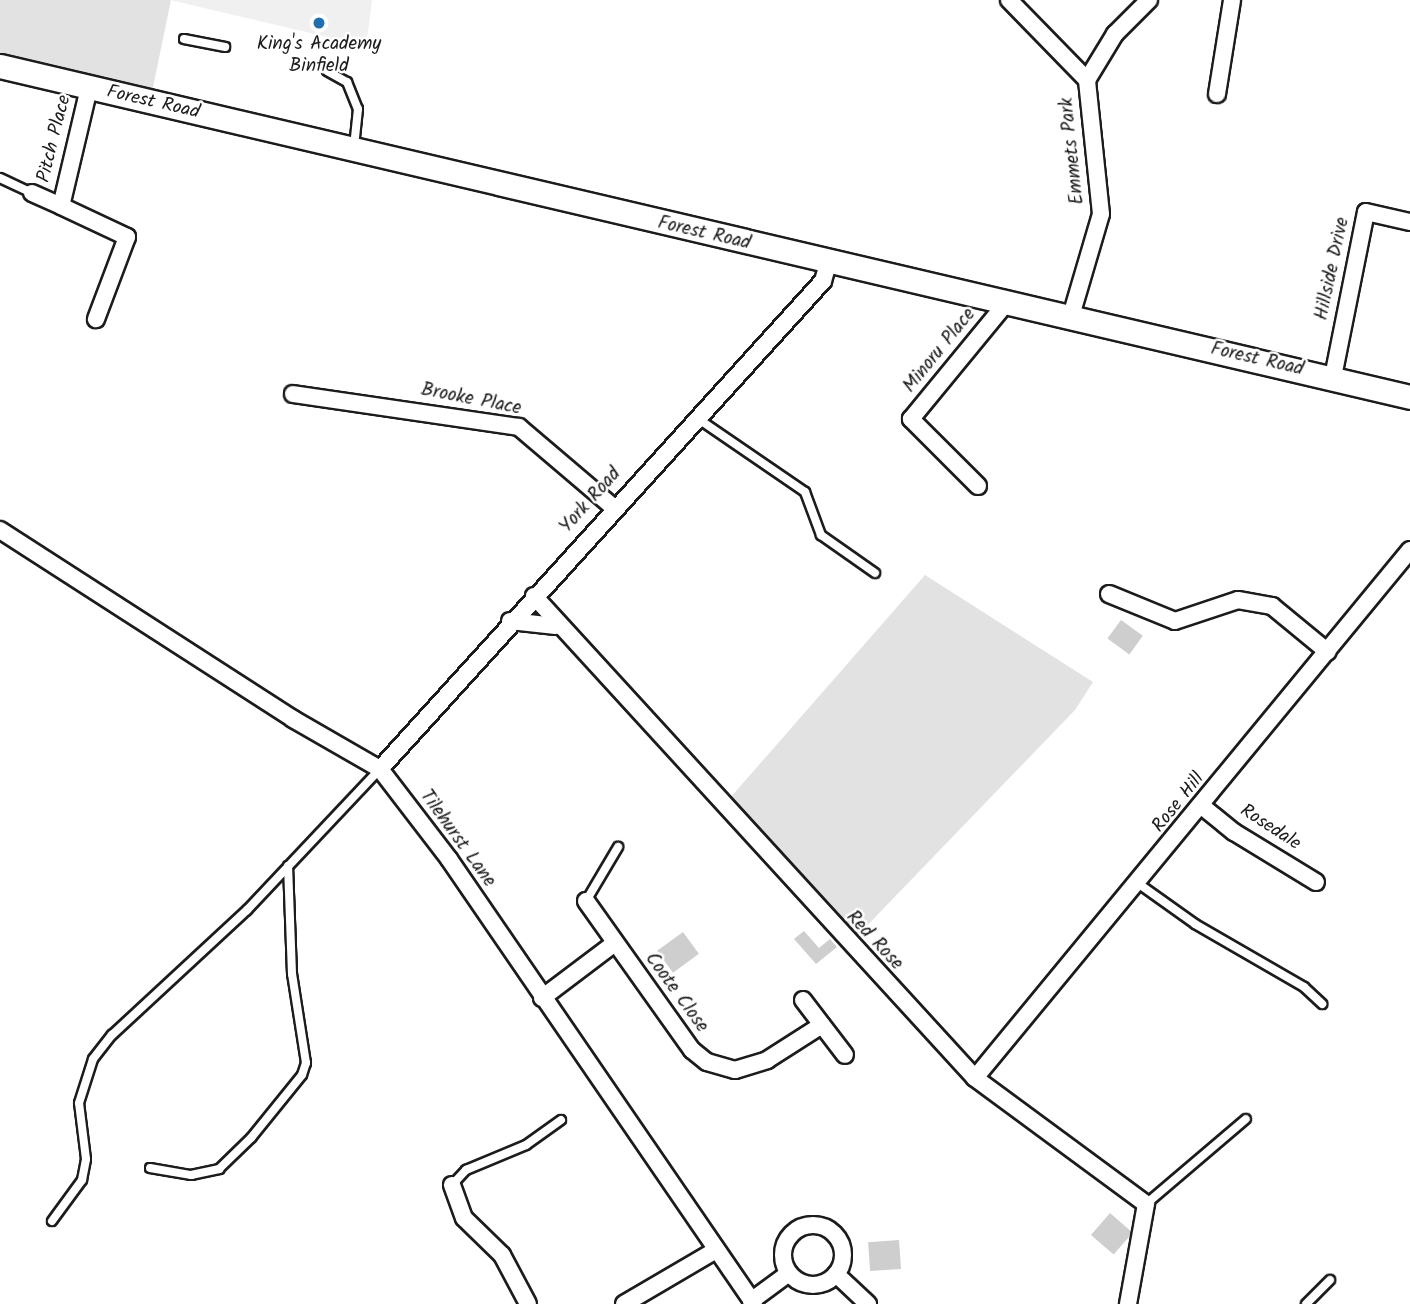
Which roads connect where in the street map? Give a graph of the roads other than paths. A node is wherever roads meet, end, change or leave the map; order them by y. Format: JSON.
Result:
{"nodes":[{"id":1,"x":1009,"y":0,"type":"edge"},
{"id":2,"x":1149,"y":0,"type":"edge"},
{"id":3,"x":1232,"y":0,"type":"edge"},
{"id":4,"x":184,"y":39,"type":"dead end"},
{"id":5,"x":225,"y":47,"type":"dead end"},
{"id":6,"x":0,"y":66,"type":"edge"},
{"id":7,"x":327,"y":71,"type":"dead end"},
{"id":8,"x":1087,"y":80,"type":"junction"},
{"id":9,"x":89,"y":88,"type":"junction"},
{"id":10,"x":1217,"y":94,"type":"dead end"},
{"id":11,"x":354,"y":151,"type":"junction"},
{"id":12,"x":0,"y":178,"type":"edge"},
{"id":13,"x":32,"y":193,"type":"joint"},
{"id":14,"x":61,"y":206,"type":"junction"},
{"id":15,"x":1410,"y":222,"type":"edge"},
{"id":16,"x":829,"y":260,"type":"junction"},
{"id":17,"x":1007,"y":301,"type":"junction"},
{"id":18,"x":1071,"y":316,"type":"junction"},
{"id":19,"x":96,"y":319,"type":"dead end"},
{"id":20,"x":1333,"y":377,"type":"junction"},
{"id":21,"x":293,"y":394,"type":"dead end"},
{"id":22,"x":1410,"y":397,"type":"edge"},
{"id":23,"x":697,"y":418,"type":"junction"},
{"id":24,"x":978,"y":486,"type":"dead end"},
{"id":25,"x":613,"y":507,"type":"junction"},
{"id":26,"x":0,"y":530,"type":"edge"},
{"id":27,"x":1410,"y":550,"type":"edge"},
{"id":28,"x":875,"y":573,"type":"dead end"},
{"id":29,"x":1109,"y":594,"type":"dead end"},
{"id":30,"x":534,"y":596,"type":"junction"},
{"id":31,"x":510,"y":621,"type":"junction"},
{"id":32,"x":556,"y":626,"type":"junction"},
{"id":33,"x":1328,"y":652,"type":"junction"},
{"id":34,"x":380,"y":769,"type":"junction"},
{"id":35,"x":1203,"y":807,"type":"junction"},
{"id":36,"x":618,"y":847,"type":"dead end"},
{"id":37,"x":288,"y":866,"type":"junction"},
{"id":38,"x":1316,"y":882,"type":"dead end"},
{"id":39,"x":1139,"y":884,"type":"junction"},
{"id":40,"x":586,"y":901,"type":"joint"},
{"id":41,"x":615,"y":943,"type":"junction"},
{"id":42,"x":542,"y":998,"type":"junction"},
{"id":43,"x":803,"y":1000,"type":"dead end"},
{"id":44,"x":1322,"y":1004,"type":"dead end"},
{"id":45,"x":822,"y":1025,"type":"junction"},
{"id":46,"x":845,"y":1055,"type":"dead end"},
{"id":47,"x":975,"y":1078,"type":"junction"},
{"id":48,"x":1246,"y":1119,"type":"dead end"},
{"id":49,"x":561,"y":1120,"type":"dead end"},
{"id":50,"x":150,"y":1168,"type":"dead end"},
{"id":51,"x":452,"y":1185,"type":"joint"},
{"id":52,"x":1146,"y":1203,"type":"junction"},
{"id":53,"x":52,"y":1221,"type":"dead end"},
{"id":54,"x":716,"y":1250,"type":"junction"},
{"id":55,"x":789,"y":1273,"type":"junction"},
{"id":56,"x":836,"y":1274,"type":"junction"},
{"id":57,"x":1330,"y":1280,"type":"dead end"},
{"id":58,"x":753,"y":1302,"type":"edge"},
{"id":59,"x":528,"y":1304,"type":"edge"},
{"id":60,"x":624,"y":1304,"type":"edge"},
{"id":61,"x":868,"y":1304,"type":"edge"},
{"id":62,"x":1128,"y":1304,"type":"edge"},
{"id":63,"x":1306,"y":1304,"type":"edge"}],
"edges":[{"from":1,"to":8,"type":"street"},
{"from":2,"to":8,"type":"street","name":"Emmets Park"},
{"from":3,"to":10,"type":"street"},
{"from":4,"to":5,"type":"lane"},
{"from":6,"to":9,"type":"main road","name":"Forest Road"},
{"from":7,"to":11,"type":"lane"},
{"from":8,"to":18,"type":"street","name":"Emmets Park"},
{"from":9,"to":11,"type":"main road","name":"Forest Road"},
{"from":9,"to":14,"type":"street","name":"Pitch Place"},
{"from":11,"to":16,"type":"main road","name":"Forest Road"},
{"from":12,"to":13,"type":"lane"},
{"from":13,"to":14,"type":"street"},
{"from":14,"to":19,"type":"street","name":"Pitch Place"},
{"from":15,"to":20,"type":"street","name":"Hillside Drive"},
{"from":16,"to":17,"type":"main road","name":"Forest Road"},
{"from":16,"to":23,"type":"street","name":"York Road"},
{"from":17,"to":18,"type":"main road","name":"Forest Road"},
{"from":17,"to":24,"type":"street","name":"Minoru Place"},
{"from":18,"to":20,"type":"main road","name":"Forest Road"},
{"from":20,"to":22,"type":"main road","name":"Forest Road"},
{"from":21,"to":25,"type":"street","name":"Brooke Place"},
{"from":23,"to":25,"type":"street","name":"York Road"},
{"from":23,"to":28,"type":"lane"},
{"from":25,"to":30,"type":"street","name":"York Road"},
{"from":26,"to":34,"type":"street","name":"Tilehurst Lane"},
{"from":27,"to":33,"type":"street","name":"Rose Hill"},
{"from":29,"to":33,"type":"street"},
{"from":30,"to":31,"type":"street","name":"York Road"},
{"from":30,"to":32,"type":"street","name":"Red Rose"},
{"from":31,"to":32,"type":"street"},
{"from":31,"to":34,"type":"street","name":"York Road"},
{"from":32,"to":47,"type":"street","name":"Red Rose"},
{"from":33,"to":35,"type":"street","name":"Rose Hill"},
{"from":34,"to":37,"type":"lane"},
{"from":34,"to":42,"type":"street","name":"Tilehurst Lane"},
{"from":35,"to":38,"type":"street","name":"Rosedale"},
{"from":35,"to":39,"type":"street","name":"Rose Hill"},
{"from":36,"to":40,"type":"lane"},
{"from":37,"to":50,"type":"lane"},
{"from":37,"to":53,"type":"lane"},
{"from":39,"to":44,"type":"lane"},
{"from":39,"to":47,"type":"street","name":"Rose Hill"},
{"from":40,"to":41,"type":"street","name":"Coote Close"},
{"from":41,"to":42,"type":"street"},
{"from":41,"to":45,"type":"street","name":"Coote Close"},
{"from":42,"to":54,"type":"street","name":"Tilehurst Lane"},
{"from":43,"to":45,"type":"street"},
{"from":45,"to":46,"type":"street"},
{"from":47,"to":52,"type":"street","name":"Red Rose"},
{"from":48,"to":52,"type":"lane"},
{"from":49,"to":51,"type":"lane"},
{"from":51,"to":59,"type":"street"},
{"from":52,"to":62,"type":"street"},
{"from":54,"to":58,"type":"street","name":"Tilehurst Lane"},
{"from":54,"to":60,"type":"street"},
{"from":55,"to":56,"type":"street"},
{"from":55,"to":56,"type":"street"},
{"from":55,"to":58,"type":"street"},
{"from":56,"to":61,"type":"street"},
{"from":57,"to":63,"type":"lane"}]}
